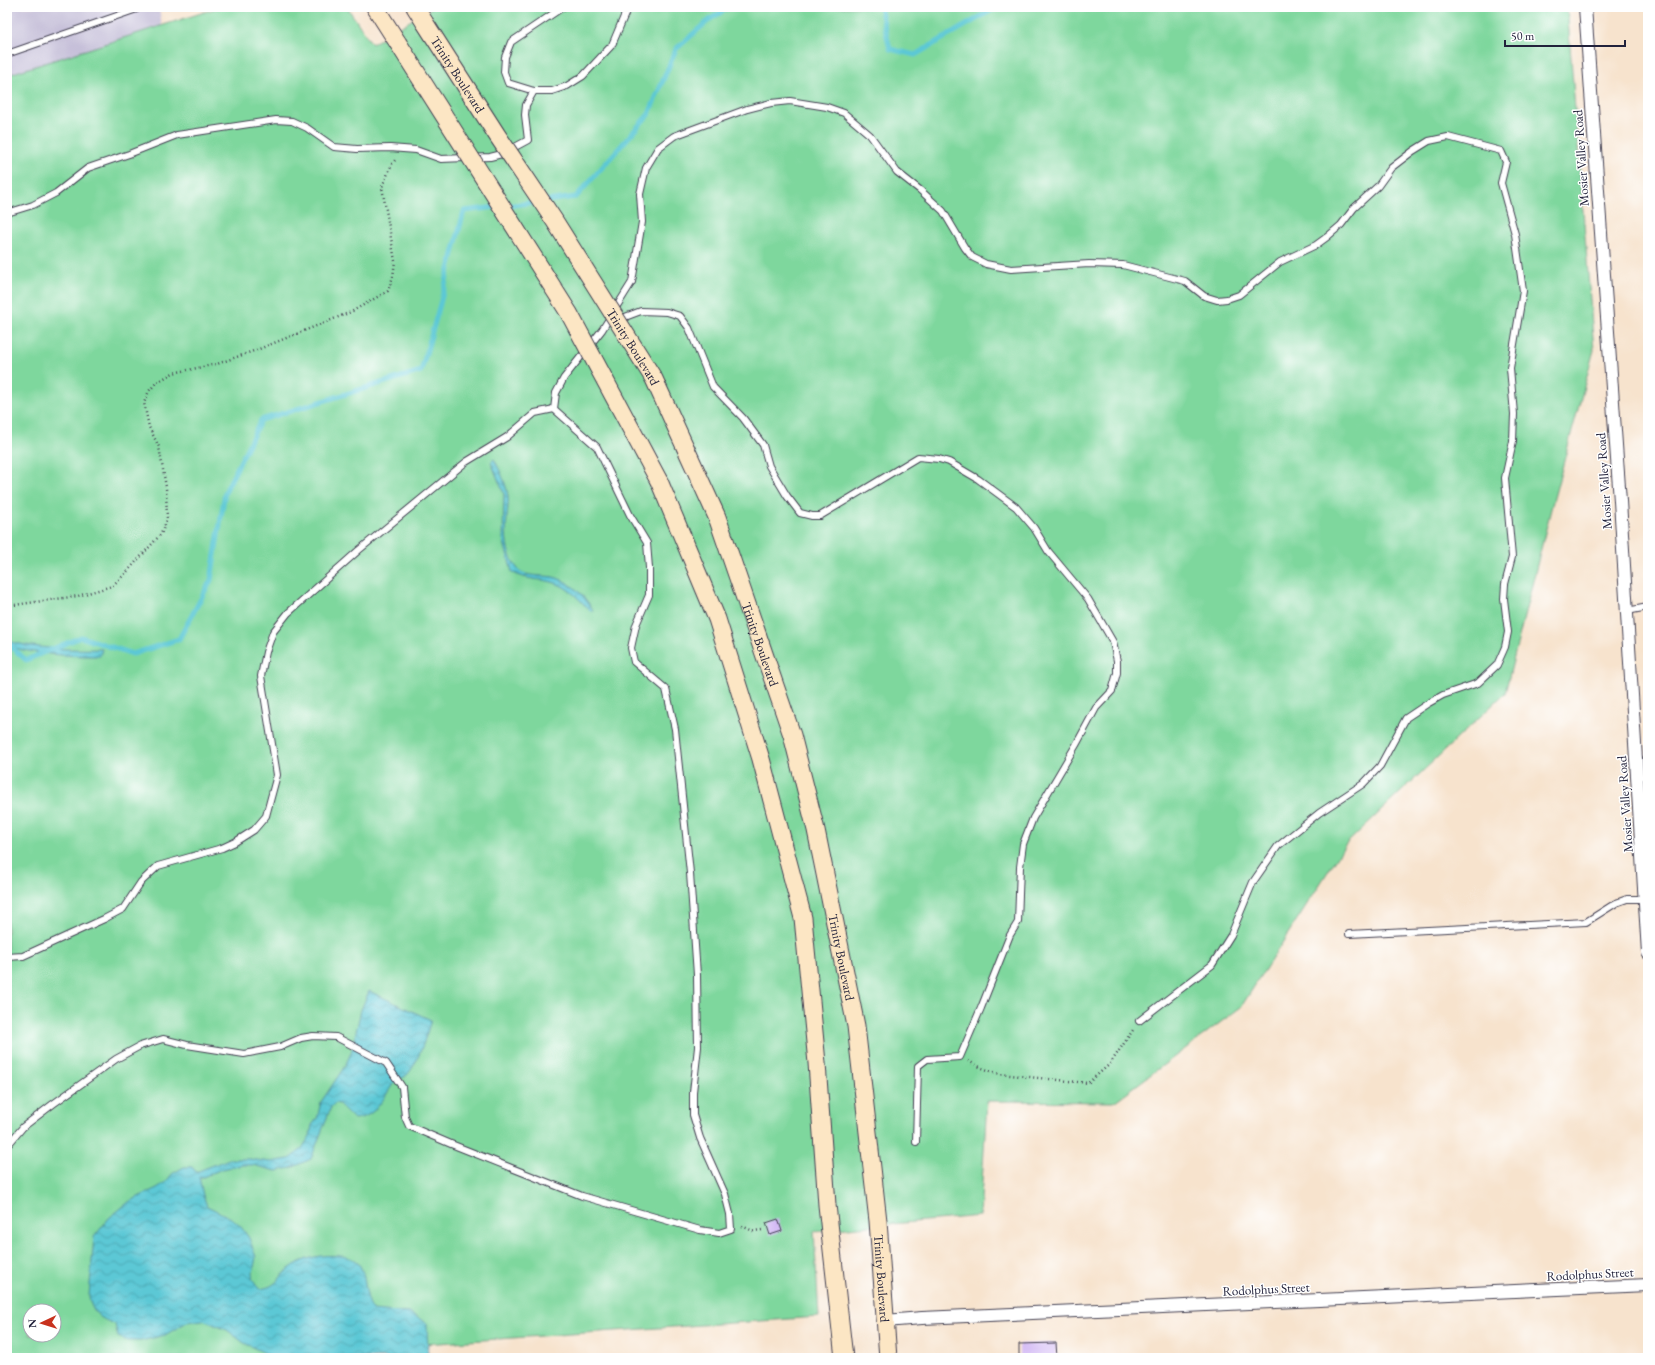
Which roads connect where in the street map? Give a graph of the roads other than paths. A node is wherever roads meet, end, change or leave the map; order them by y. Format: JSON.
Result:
{"nodes":[{"id":1,"x":137,"y":7,"type":"edge"},
{"id":2,"x":375,"y":7,"type":"edge"},
{"id":3,"x":415,"y":7,"type":"edge"},
{"id":4,"x":563,"y":7,"type":"edge"},
{"id":5,"x":628,"y":7,"type":"edge"},
{"id":6,"x":1585,"y":7,"type":"edge"},
{"id":7,"x":7,"y":54,"type":"edge"},
{"id":8,"x":534,"y":92,"type":"junction"},
{"id":9,"x":7,"y":213,"type":"edge"},
{"id":10,"x":606,"y":323,"type":"junction"},
{"id":11,"x":554,"y":409,"type":"junction"},
{"id":12,"x":1648,"y":607,"type":"edge"},
{"id":13,"x":1627,"y":611,"type":"junction"},
{"id":14,"x":1645,"y":899,"type":"junction"},
{"id":15,"x":1349,"y":934,"type":"dead end"},
{"id":16,"x":1648,"y":953,"type":"edge"},
{"id":17,"x":7,"y":956,"type":"edge"},
{"id":18,"x":1139,"y":1021,"type":"road end"},
{"id":19,"x":916,"y":1142,"type":"dead end"},
{"id":20,"x":7,"y":1146,"type":"edge"},
{"id":21,"x":1648,"y":1285,"type":"edge"},
{"id":22,"x":885,"y":1321,"type":"junction"},
{"id":23,"x":844,"y":1358,"type":"edge"},
{"id":24,"x":888,"y":1358,"type":"edge"}],
"edges":[{"from":1,"to":7,"type":"lane"},
{"from":2,"to":23,"type":"main road","bridge":true},
{"from":3,"to":22,"type":"main road","name":"Trinity Boulevard","bridge":true},
{"from":4,"to":8,"type":"lane"},
{"from":5,"to":8,"type":"lane"},
{"from":6,"to":13,"type":"street","name":"Mosier Valley Road"},
{"from":8,"to":9,"type":"lane"},
{"from":10,"to":11,"type":"lane"},
{"from":10,"to":18,"type":"lane"},
{"from":10,"to":19,"type":"lane"},
{"from":11,"to":17,"type":"lane"},
{"from":11,"to":20,"type":"lane"},
{"from":12,"to":13,"type":"lane"},
{"from":13,"to":14,"type":"street","name":"Mosier Valley Road"},
{"from":14,"to":15,"type":"lane"},
{"from":14,"to":16,"type":"street","name":"Mosier Valley Road"},
{"from":21,"to":22,"type":"street","name":"Rodolphus Street"},
{"from":22,"to":24,"type":"main road","name":"Trinity Boulevard"}]}
